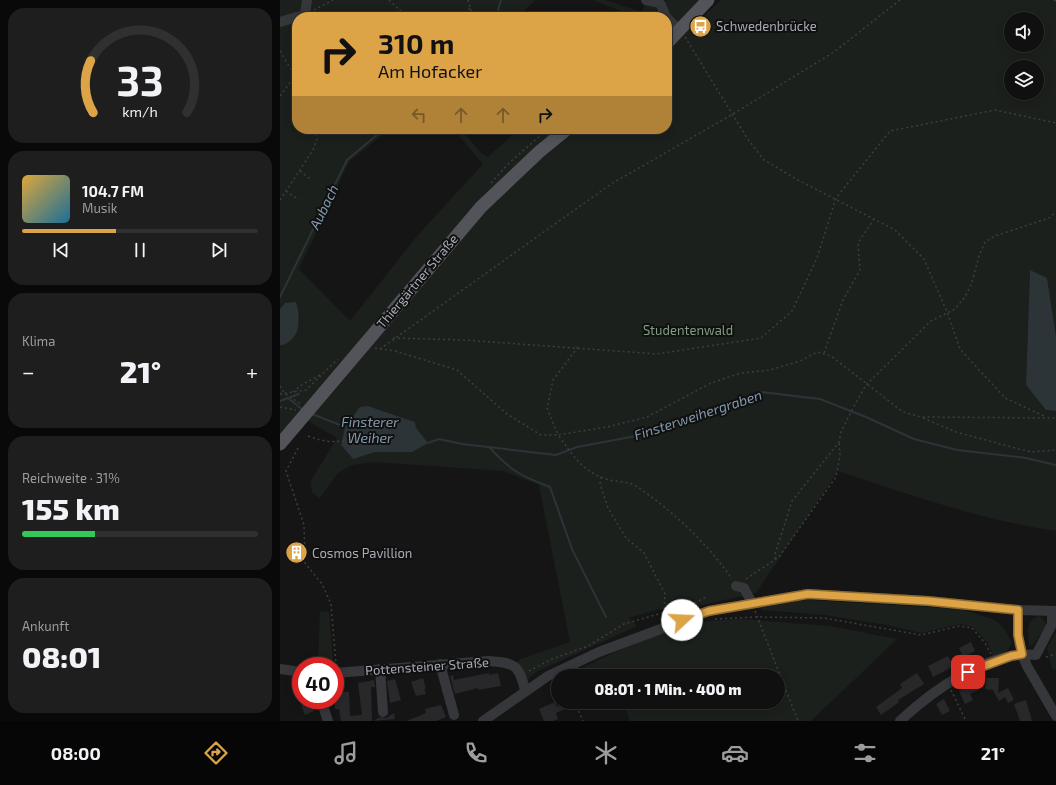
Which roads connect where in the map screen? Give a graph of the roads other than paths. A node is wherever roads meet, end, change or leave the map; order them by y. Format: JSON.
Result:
{"nodes":[{"id":1,"x":307,"y":0,"type":"edge"},
{"id":2,"x":646,"y":0,"type":"edge"},
{"id":3,"x":708,"y":0,"type":"edge"},
{"id":4,"x":302,"y":12,"type":"edge"},
{"id":5,"x":664,"y":12,"type":"edge"},
{"id":6,"x":292,"y":18,"type":"edge"},
{"id":7,"x":280,"y":22,"type":"edge"},
{"id":8,"x":672,"y":23,"type":"edge"},
{"id":9,"x":680,"y":31,"type":"junction"},
{"id":10,"x":672,"y":38,"type":"edge"},
{"id":11,"x":561,"y":134,"type":"edge"},
{"id":12,"x":280,"y":444,"type":"edge"},
{"id":13,"x":736,"y":586,"type":"road end"},
{"id":14,"x":752,"y":603,"type":"junction"},
{"id":15,"x":1018,"y":610,"type":"junction"},
{"id":16,"x":1054,"y":611,"type":"edge"},
{"id":17,"x":1022,"y":654,"type":"junction"},
{"id":18,"x":1046,"y":655,"type":"edge"},
{"id":19,"x":440,"y":664,"type":"junction"},
{"id":20,"x":280,"y":669,"type":"edge"},
{"id":21,"x":380,"y":669,"type":"junction"},
{"id":22,"x":292,"y":671,"type":"edge"},
{"id":23,"x":344,"y":671,"type":"edge"},
{"id":24,"x":525,"y":690,"type":"junction"},
{"id":25,"x":324,"y":709,"type":"edge"},
{"id":26,"x":383,"y":712,"type":"dead end"},
{"id":27,"x":454,"y":715,"type":"dead end"},
{"id":28,"x":1056,"y":716,"type":"edge"},
{"id":29,"x":328,"y":721,"type":"edge"},
{"id":30,"x":484,"y":721,"type":"edge"},
{"id":31,"x":900,"y":721,"type":"edge"}],
"edges":[{"from":1,"to":4,"type":"street"},
{"from":2,"to":5,"type":"street"},
{"from":3,"to":9,"type":"main road"},
{"from":6,"to":7,"type":"street"},
{"from":8,"to":9,"type":"street"},
{"from":9,"to":10,"type":"main road"},
{"from":11,"to":12,"type":"main road","name":"Thiergärtner Straße"},
{"from":13,"to":14,"type":"street"},
{"from":14,"to":15,"type":"street"},
{"from":14,"to":24,"type":"street"},
{"from":15,"to":16,"type":"street"},
{"from":15,"to":17,"type":"street"},
{"from":16,"to":18,"type":"street"},
{"from":17,"to":18,"type":"street"},
{"from":17,"to":28,"type":"street"},
{"from":17,"to":31,"type":"street"},
{"from":19,"to":21,"type":"street","name":"Pottensteiner Straße"},
{"from":19,"to":24,"type":"street","name":"Pottensteiner Straße"},
{"from":19,"to":27,"type":"street"},
{"from":20,"to":22,"type":"street"},
{"from":21,"to":23,"type":"street","name":"Pottensteiner Straße"},
{"from":21,"to":26,"type":"street"},
{"from":24,"to":30,"type":"street"},
{"from":25,"to":29,"type":"street"}]}
